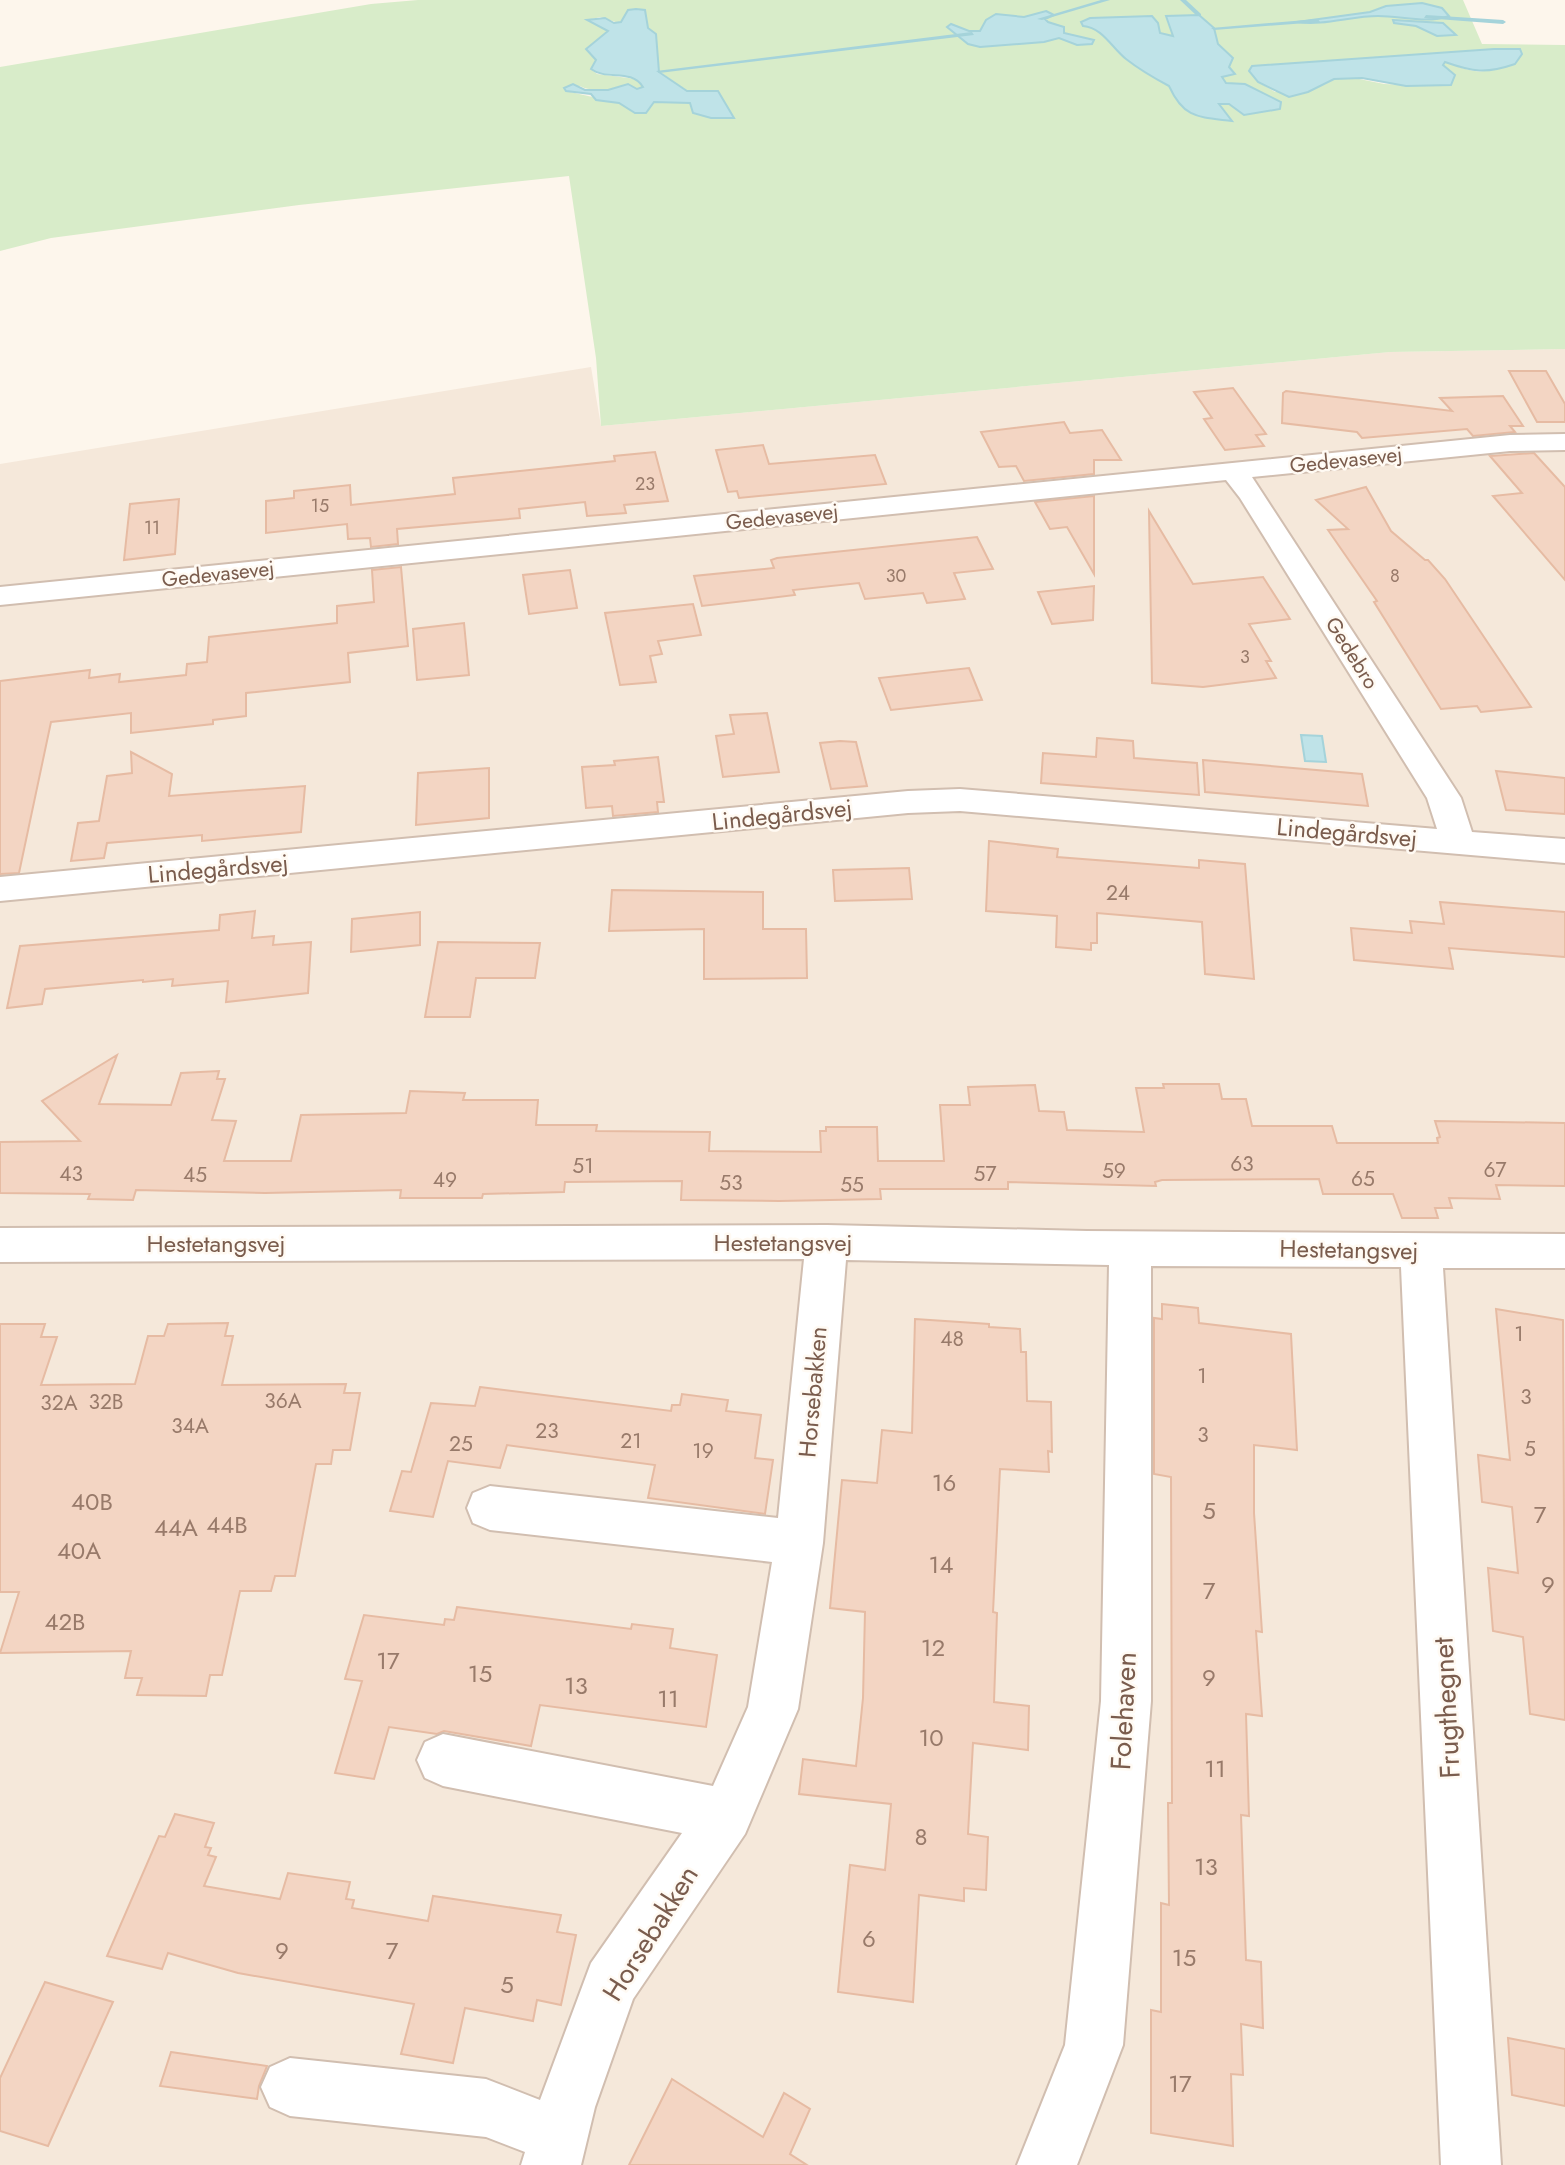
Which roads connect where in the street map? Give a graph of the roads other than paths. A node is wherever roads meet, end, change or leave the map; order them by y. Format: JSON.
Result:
{"nodes":[{"id":1,"x":1565,"y":442,"type":"edge"},
{"id":2,"x":1233,"y":471,"type":"junction"},
{"id":3,"x":0,"y":596,"type":"edge"},
{"id":4,"x":1458,"y":842,"type":"junction"},
{"id":5,"x":1565,"y":850,"type":"edge"},
{"id":6,"x":0,"y":889,"type":"edge"},
{"id":7,"x":827,"y":1242,"type":"junction"},
{"id":8,"x":0,"y":1245,"type":"edge"},
{"id":9,"x":1130,"y":1247,"type":"junction"},
{"id":10,"x":1421,"y":1251,"type":"junction"},
{"id":11,"x":1565,"y":1251,"type":"edge"},
{"id":12,"x":490,"y":1508,"type":"dead end"},
{"id":13,"x":799,"y":1543,"type":"junction"},
{"id":14,"x":443,"y":1760,"type":"dead end"},
{"id":15,"x":726,"y":1815,"type":"junction"},
{"id":16,"x":290,"y":2087,"type":"dead end"},
{"id":17,"x":554,"y":2150,"type":"edge"},
{"id":18,"x":1047,"y":2165,"type":"edge"},
{"id":19,"x":1471,"y":2165,"type":"edge"}],
"edges":[{"from":1,"to":2,"type":"street","name":"Gedevasevej"},
{"from":2,"to":3,"type":"street","name":"Gedevasevej"},
{"from":2,"to":4,"type":"street","name":"Gedebro"},
{"from":4,"to":5,"type":"street","name":"Lindegårdsvej"},
{"from":4,"to":6,"type":"street","name":"Lindegårdsvej"},
{"from":7,"to":8,"type":"street","name":"Hestetangsvej"},
{"from":7,"to":9,"type":"street","name":"Hestetangsvej"},
{"from":7,"to":13,"type":"street","name":"Horsebakken"},
{"from":9,"to":10,"type":"street","name":"Hestetangsvej"},
{"from":9,"to":18,"type":"street","name":"Folehaven"},
{"from":10,"to":11,"type":"street","name":"Hestetangsvej"},
{"from":10,"to":19,"type":"street","name":"Frugthegnet"},
{"from":12,"to":13,"type":"street"},
{"from":13,"to":15,"type":"street","name":"Horsebakken"},
{"from":14,"to":15,"type":"street"},
{"from":15,"to":17,"type":"street","name":"Horsebakken"},
{"from":16,"to":17,"type":"street","name":"Horsebakken"}]}
